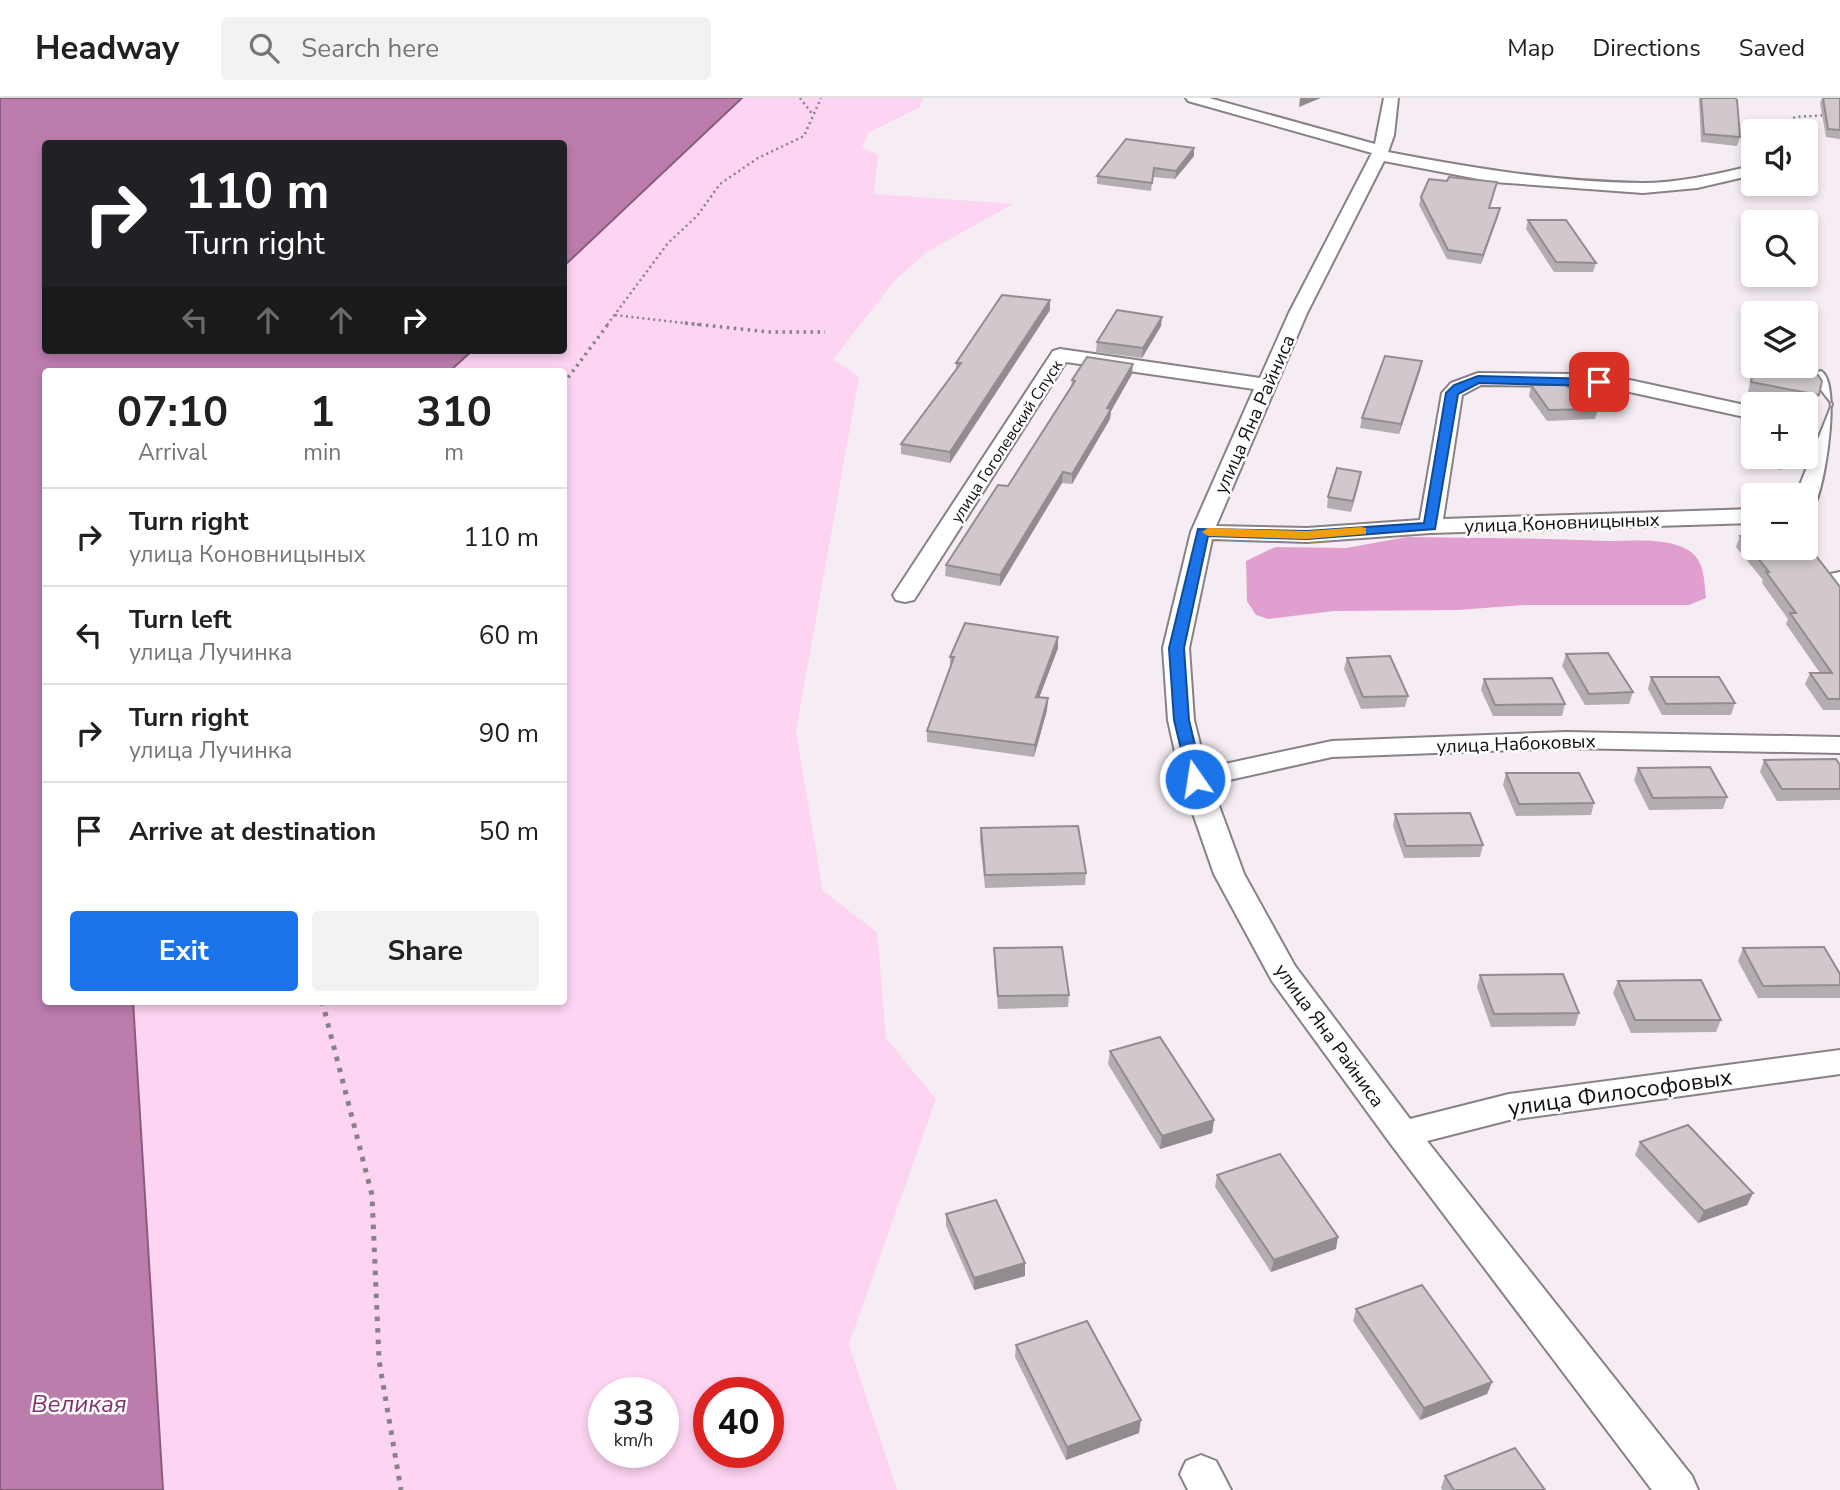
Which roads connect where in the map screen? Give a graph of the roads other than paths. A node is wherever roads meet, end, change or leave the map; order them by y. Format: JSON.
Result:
{"nodes":[{"id":1,"x":1193,"y":98,"type":"edge"},
{"id":2,"x":1391,"y":98,"type":"edge"},
{"id":3,"x":1380,"y":153,"type":"junction"},
{"id":4,"x":1741,"y":173,"type":"edge"},
{"id":5,"x":1821,"y":377,"type":"edge"},
{"id":6,"x":1267,"y":385,"type":"junction"},
{"id":7,"x":1840,"y":400,"type":"edge"},
{"id":8,"x":1840,"y":408,"type":"edge"},
{"id":9,"x":1741,"y":410,"type":"edge"},
{"id":10,"x":1818,"y":429,"type":"edge"},
{"id":11,"x":1830,"y":432,"type":"junction"},
{"id":12,"x":1812,"y":483,"type":"edge"},
{"id":13,"x":1741,"y":516,"type":"edge"},
{"id":14,"x":1430,"y":526,"type":"junction"},
{"id":15,"x":1202,"y":532,"type":"junction"},
{"id":16,"x":905,"y":595,"type":"dead end"},
{"id":17,"x":1840,"y":745,"type":"edge"},
{"id":18,"x":1195,"y":779,"type":"junction"},
{"id":19,"x":1840,"y":1062,"type":"edge"},
{"id":20,"x":1402,"y":1134,"type":"junction"},
{"id":21,"x":1677,"y":1490,"type":"edge"}],
"edges":[{"from":1,"to":3,"type":"street"},
{"from":2,"to":3,"type":"street","name":"улица Яна Райниса"},
{"from":3,"to":4,"type":"street"},
{"from":3,"to":6,"type":"street","name":"улица Яна Райниса"},
{"from":5,"to":7,"type":"street"},
{"from":6,"to":15,"type":"street","name":"улица Яна Райниса"},
{"from":6,"to":16,"type":"street","name":"улица Гоголевский Спуск"},
{"from":8,"to":11,"type":"street"},
{"from":9,"to":14,"type":"street"},
{"from":10,"to":11,"type":"street"},
{"from":11,"to":12,"type":"street"},
{"from":13,"to":14,"type":"street","name":"улица Коновницыных"},
{"from":14,"to":15,"type":"street","name":"улица Коновницыных"},
{"from":15,"to":18,"type":"street","name":"улица Яна Райниса"},
{"from":17,"to":18,"type":"street","name":"улица Набоковых"},
{"from":18,"to":20,"type":"street","name":"улица Яна Райниса"},
{"from":19,"to":20,"type":"street","name":"улица Философовых"},
{"from":20,"to":21,"type":"street","name":"улица Яна Райниса"}]}
